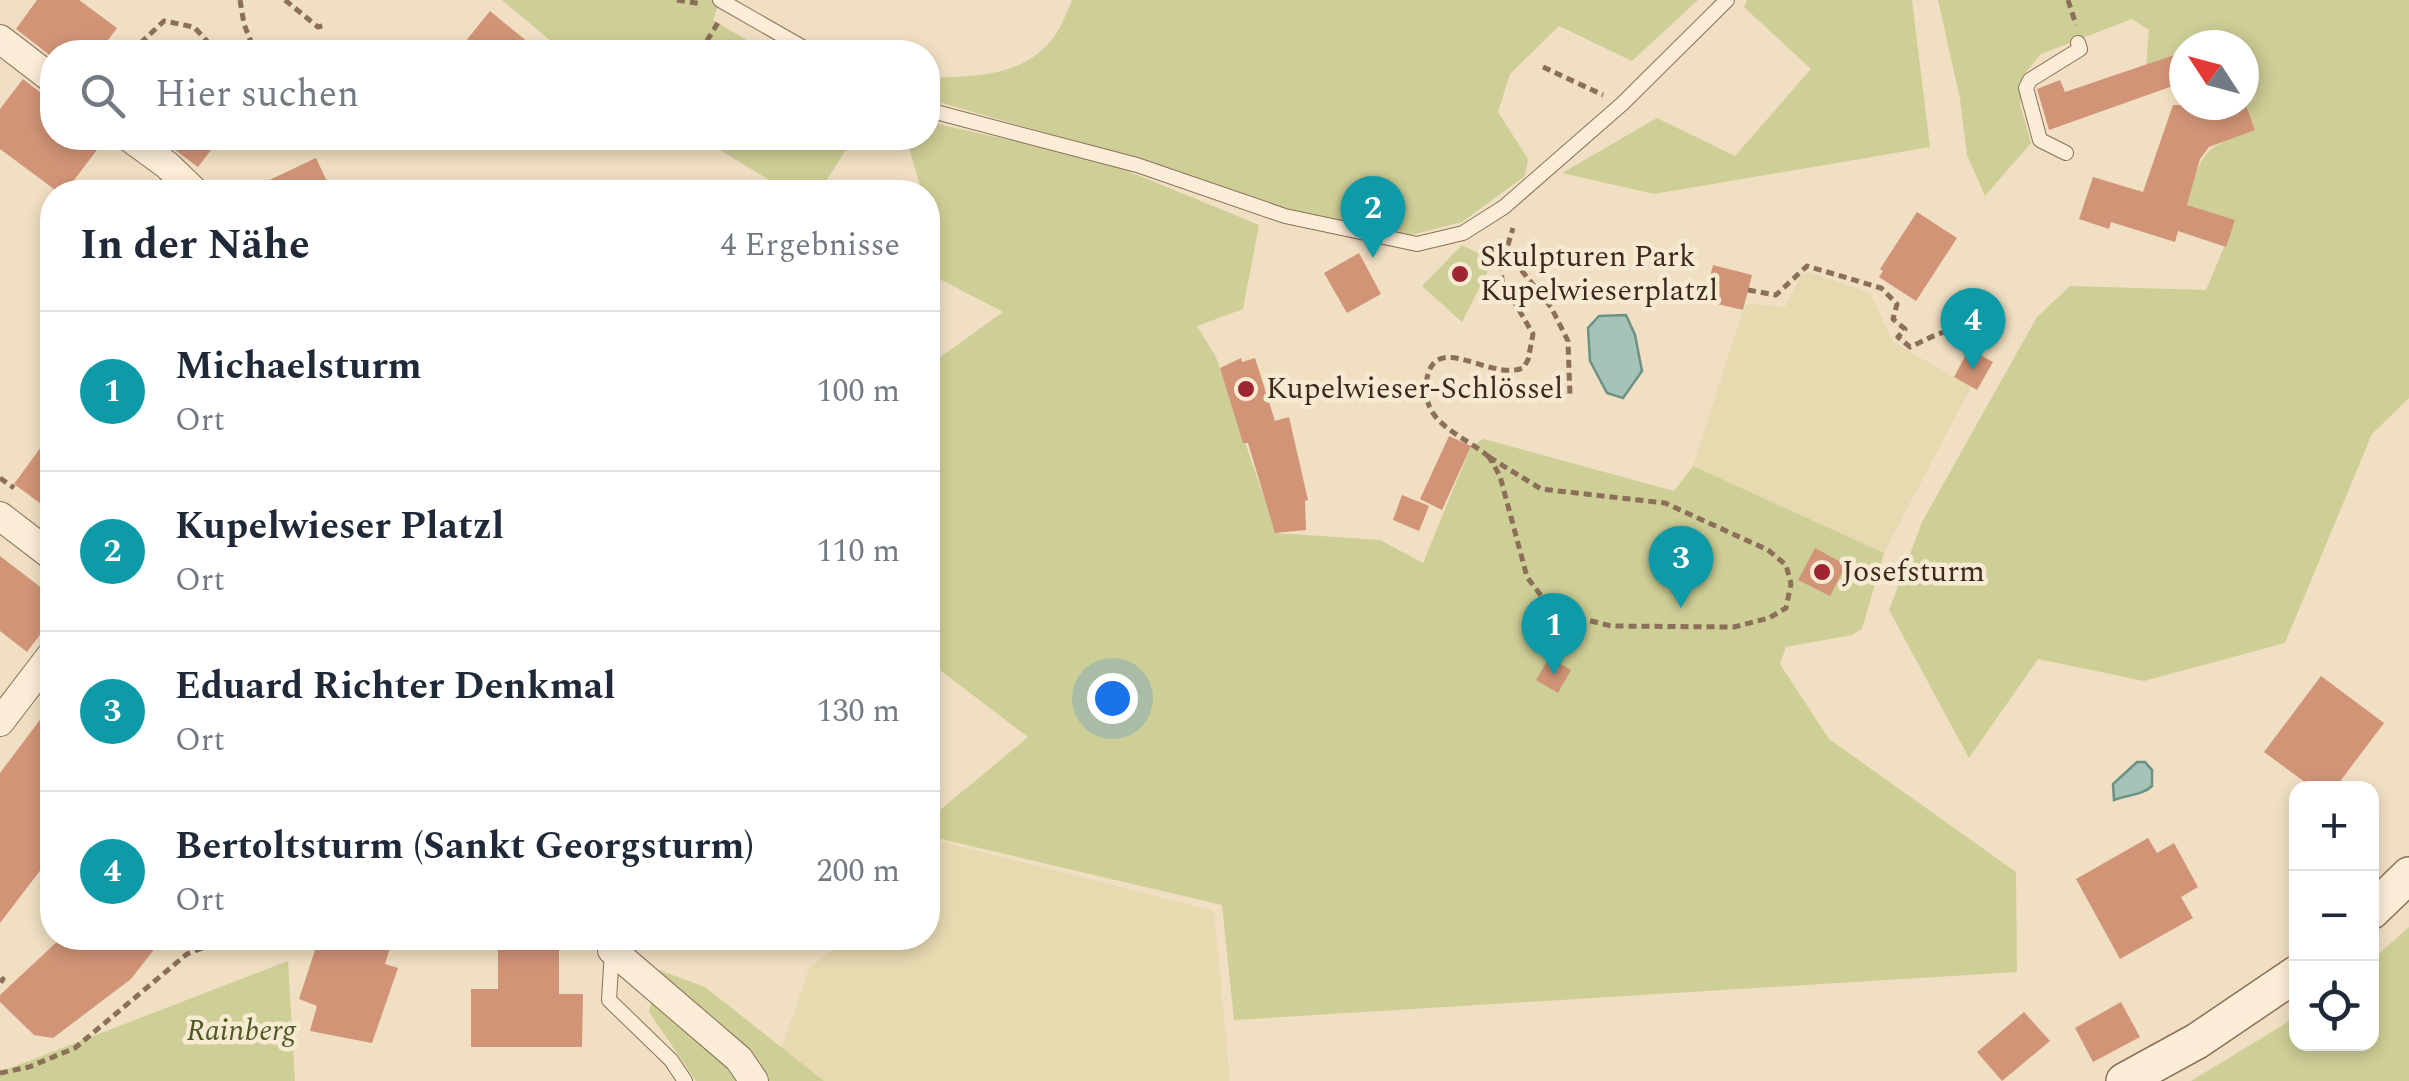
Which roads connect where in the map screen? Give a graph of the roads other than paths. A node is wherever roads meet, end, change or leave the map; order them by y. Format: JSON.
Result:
{"nodes":[{"id":1,"x":720,"y":0,"type":"edge"},
{"id":2,"x":1728,"y":0,"type":"edge"},
{"id":3,"x":0,"y":39,"type":"edge"},
{"id":4,"x":791,"y":40,"type":"edge"},
{"id":5,"x":2078,"y":42,"type":"dead end"},
{"id":6,"x":40,"y":70,"type":"edge"},
{"id":7,"x":940,"y":113,"type":"edge"},
{"id":8,"x":146,"y":150,"type":"edge"},
{"id":9,"x":2066,"y":152,"type":"dead end"},
{"id":10,"x":183,"y":180,"type":"edge"},
{"id":11,"x":0,"y":516,"type":"edge"},
{"id":12,"x":40,"y":547,"type":"edge"},
{"id":13,"x":40,"y":670,"type":"edge"},
{"id":14,"x":0,"y":722,"type":"edge"},
{"id":15,"x":2409,"y":875,"type":"edge"},
{"id":16,"x":2379,"y":904,"type":"edge"},
{"id":17,"x":612,"y":950,"type":"joint"},
{"id":18,"x":2289,"y":979,"type":"edge"},
{"id":19,"x":685,"y":1081,"type":"edge"},
{"id":20,"x":754,"y":1081,"type":"edge"},
{"id":21,"x":2124,"y":1081,"type":"edge"}],
"edges":[{"from":1,"to":4,"type":"lane"},
{"from":2,"to":7,"type":"lane"},
{"from":3,"to":6,"type":"street"},
{"from":5,"to":9,"type":"lane"},
{"from":8,"to":10,"type":"street"},
{"from":11,"to":12,"type":"street"},
{"from":13,"to":14,"type":"street"},
{"from":15,"to":16,"type":"street"},
{"from":17,"to":19,"type":"lane"},
{"from":17,"to":20,"type":"street"},
{"from":18,"to":21,"type":"street"}]}
